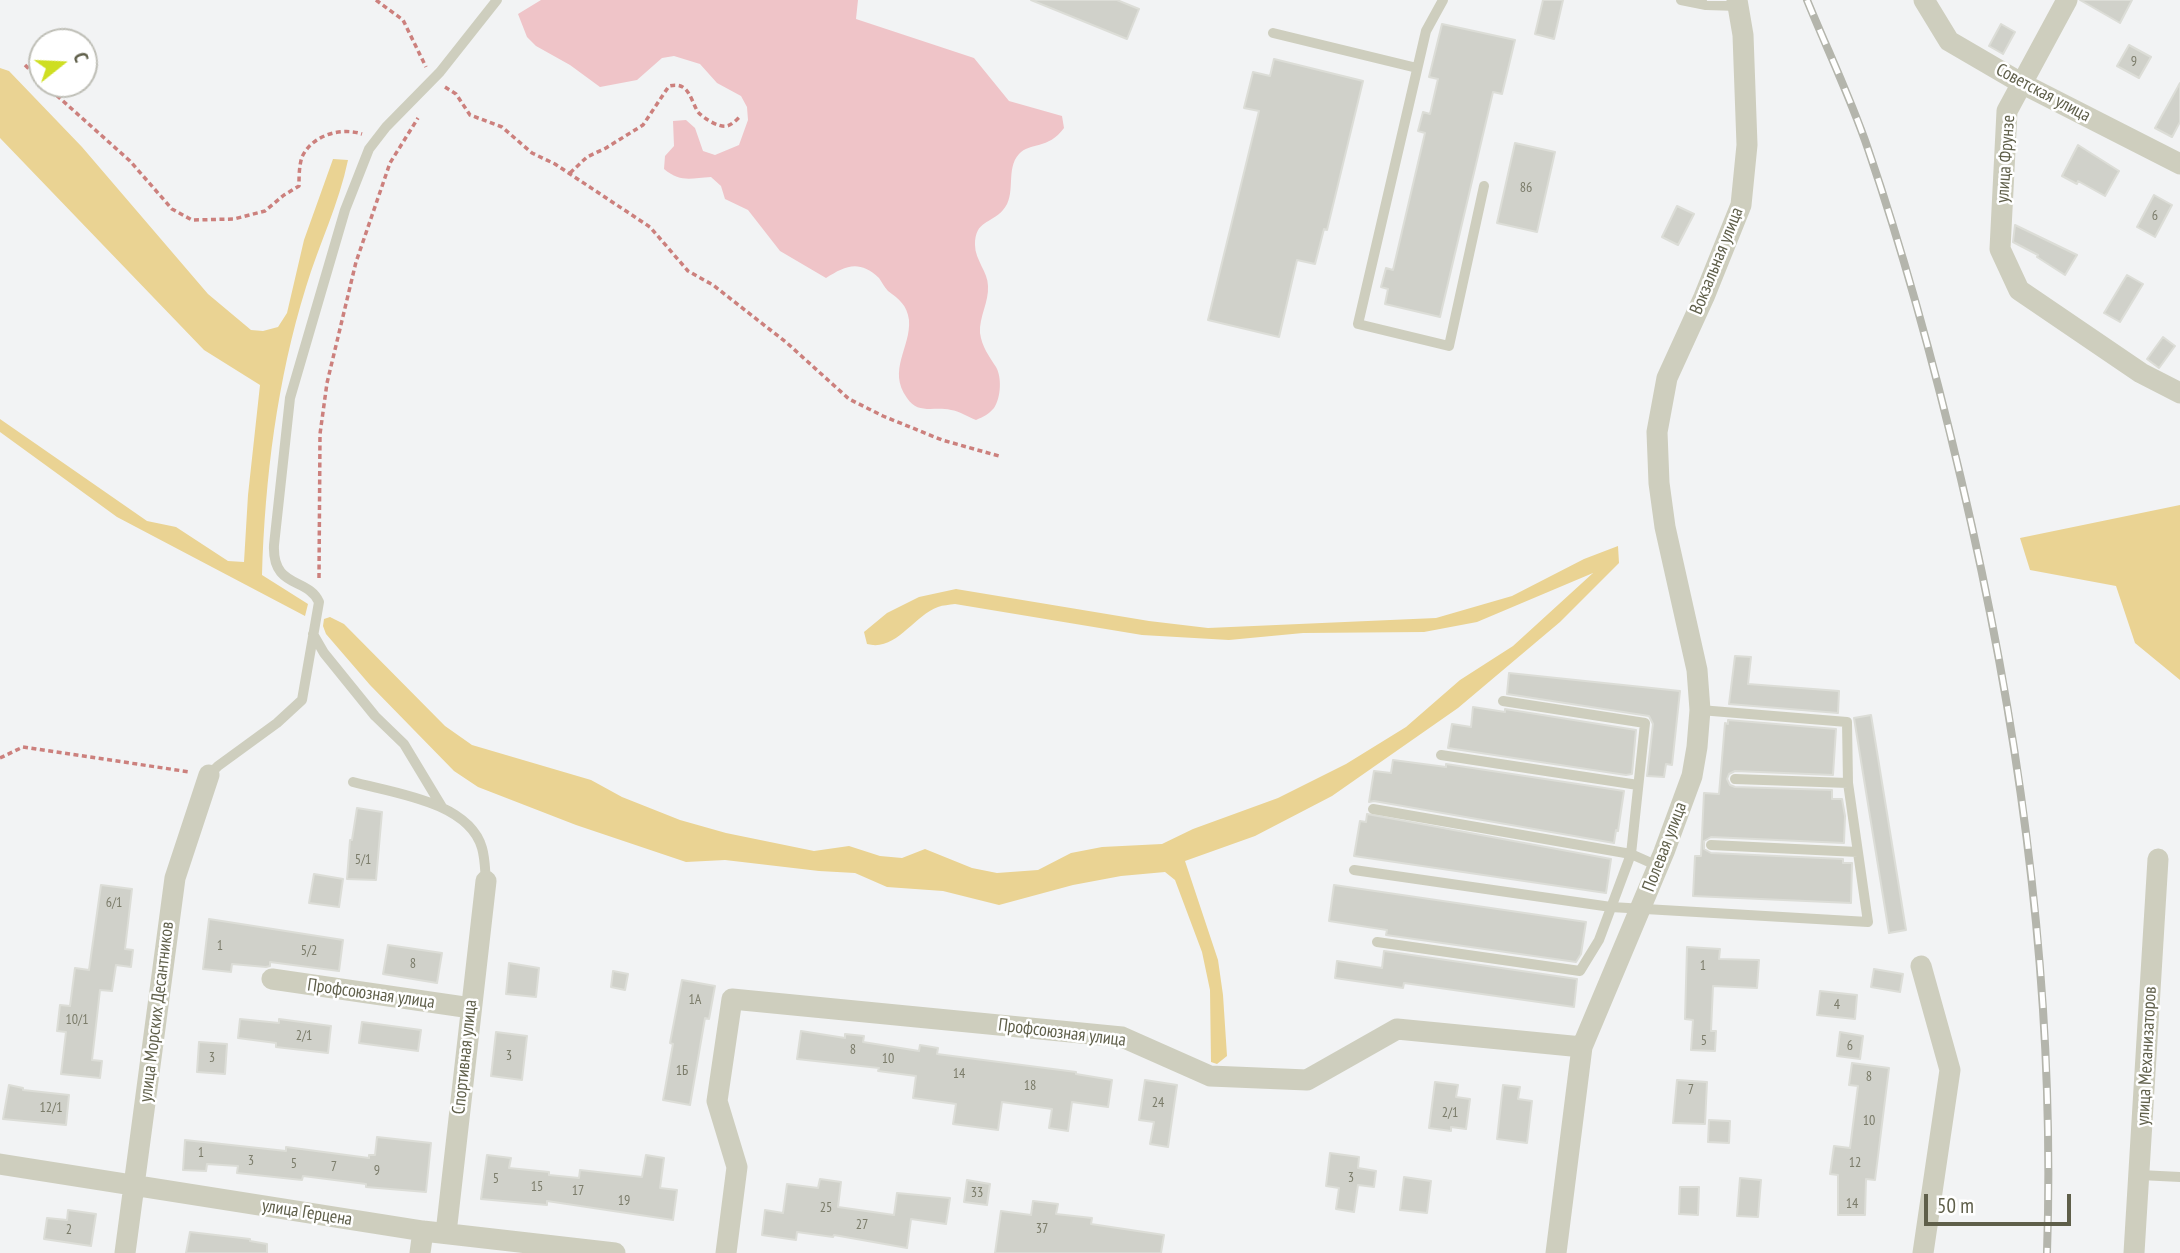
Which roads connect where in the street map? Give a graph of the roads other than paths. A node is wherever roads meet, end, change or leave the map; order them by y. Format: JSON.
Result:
{"nodes":[{"id":1,"x":497,"y":0,"type":"edge"},
{"id":2,"x":1443,"y":0,"type":"edge"},
{"id":3,"x":1681,"y":0,"type":"edge"},
{"id":4,"x":1924,"y":0,"type":"edge"},
{"id":5,"x":2067,"y":0,"type":"edge"},
{"id":6,"x":1738,"y":3,"type":"edge"},
{"id":7,"x":1273,"y":33,"type":"dead end"},
{"id":8,"x":1418,"y":68,"type":"junction"},
{"id":9,"x":2021,"y":83,"type":"junction"},
{"id":10,"x":2180,"y":164,"type":"edge"},
{"id":11,"x":1484,"y":186,"type":"dead end"},
{"id":12,"x":2180,"y":393,"type":"edge"},
{"id":13,"x":1657,"y":432,"type":"joint"},
{"id":14,"x":313,"y":634,"type":"junction"},
{"id":15,"x":1503,"y":701,"type":"dead end"},
{"id":16,"x":1700,"y":710,"type":"junction"},
{"id":17,"x":1441,"y":755,"type":"dead end"},
{"id":18,"x":209,"y":775,"type":"joint"},
{"id":19,"x":1735,"y":779,"type":"dead end"},
{"id":20,"x":353,"y":782,"type":"dead end"},
{"id":21,"x":1848,"y":783,"type":"junction"},
{"id":22,"x":1639,"y":785,"type":"junction"},
{"id":23,"x":442,"y":807,"type":"junction"},
{"id":24,"x":1373,"y":809,"type":"dead end"},
{"id":25,"x":1711,"y":845,"type":"dead end"},
{"id":26,"x":1858,"y":852,"type":"junction"},
{"id":27,"x":1631,"y":854,"type":"junction"},
{"id":28,"x":2158,"y":859,"type":"dead end"},
{"id":29,"x":1658,"y":866,"type":"junction"},
{"id":30,"x":1354,"y":870,"type":"dead end"},
{"id":31,"x":486,"y":881,"type":"joint"},
{"id":32,"x":1611,"y":907,"type":"junction"},
{"id":33,"x":1640,"y":908,"type":"junction"},
{"id":34,"x":1377,"y":942,"type":"dead end"},
{"id":35,"x":1921,"y":966,"type":"dead end"},
{"id":36,"x":272,"y":979,"type":"dead end"},
{"id":37,"x":471,"y":1008,"type":"junction"},
{"id":38,"x":1582,"y":1047,"type":"junction"},
{"id":39,"x":0,"y":1164,"type":"edge"},
{"id":40,"x":2140,"y":1175,"type":"junction"},
{"id":41,"x":2180,"y":1177,"type":"edge"},
{"id":42,"x":135,"y":1186,"type":"junction"},
{"id":43,"x":423,"y":1231,"type":"junction"},
{"id":44,"x":446,"y":1233,"type":"junction"},
{"id":45,"x":125,"y":1253,"type":"edge"},
{"id":46,"x":420,"y":1253,"type":"edge"},
{"id":47,"x":615,"y":1253,"type":"edge"},
{"id":48,"x":726,"y":1253,"type":"edge"},
{"id":49,"x":1556,"y":1253,"type":"edge"},
{"id":50,"x":1923,"y":1253,"type":"edge"},
{"id":51,"x":2134,"y":1253,"type":"edge"}],
"edges":[{"from":1,"to":14,"type":"lane"},
{"from":2,"to":8,"type":"lane"},
{"from":3,"to":6,"type":"lane"},
{"from":4,"to":9,"type":"street","name":"Советская улица"},
{"from":5,"to":9,"type":"street","name":"улица Фрунзе"},
{"from":6,"to":13,"type":"street","name":"Вокзальная улица"},
{"from":7,"to":8,"type":"lane"},
{"from":8,"to":11,"type":"lane"},
{"from":9,"to":10,"type":"street","name":"Советская улица"},
{"from":9,"to":12,"type":"street","name":"улица Фрунзе"},
{"from":13,"to":16,"type":"street","name":"Полевая улица"},
{"from":14,"to":18,"type":"lane"},
{"from":14,"to":23,"type":"lane"},
{"from":15,"to":22,"type":"lane"},
{"from":16,"to":21,"type":"lane"},
{"from":16,"to":29,"type":"street","name":"Полевая улица"},
{"from":17,"to":22,"type":"lane"},
{"from":18,"to":42,"type":"street","name":"улица Морских Десантников"},
{"from":19,"to":21,"type":"lane"},
{"from":20,"to":23,"type":"lane"},
{"from":21,"to":26,"type":"lane"},
{"from":22,"to":27,"type":"lane"},
{"from":23,"to":31,"type":"lane"},
{"from":24,"to":27,"type":"lane"},
{"from":25,"to":26,"type":"lane"},
{"from":26,"to":33,"type":"lane"},
{"from":27,"to":29,"type":"lane"},
{"from":27,"to":32,"type":"lane"},
{"from":28,"to":40,"type":"street","name":"улица Механизаторов"},
{"from":29,"to":33,"type":"street","name":"Полевая улица"},
{"from":30,"to":32,"type":"lane"},
{"from":31,"to":37,"type":"street","name":"Спортивная улица"},
{"from":32,"to":33,"type":"lane"},
{"from":32,"to":34,"type":"lane"},
{"from":33,"to":38,"type":"street","name":"Полевая улица"},
{"from":35,"to":50,"type":"street"},
{"from":36,"to":37,"type":"street","name":"Профсоюзная улица"},
{"from":37,"to":44,"type":"street","name":"Спортивная улица"},
{"from":38,"to":48,"type":"street","name":"Профсоюзная улица"},
{"from":38,"to":49,"type":"street","name":"Полевая улица"},
{"from":39,"to":42,"type":"street","name":"улица Герцена"},
{"from":40,"to":41,"type":"lane"},
{"from":40,"to":51,"type":"street","name":"улица Механизаторов"},
{"from":42,"to":43,"type":"street","name":"улица Герцена"},
{"from":42,"to":45,"type":"street","name":"улица Морских Десантников"},
{"from":43,"to":44,"type":"street","name":"улица Герцена"},
{"from":43,"to":46,"type":"street"},
{"from":44,"to":47,"type":"street","name":"улица Герцена"}]}
